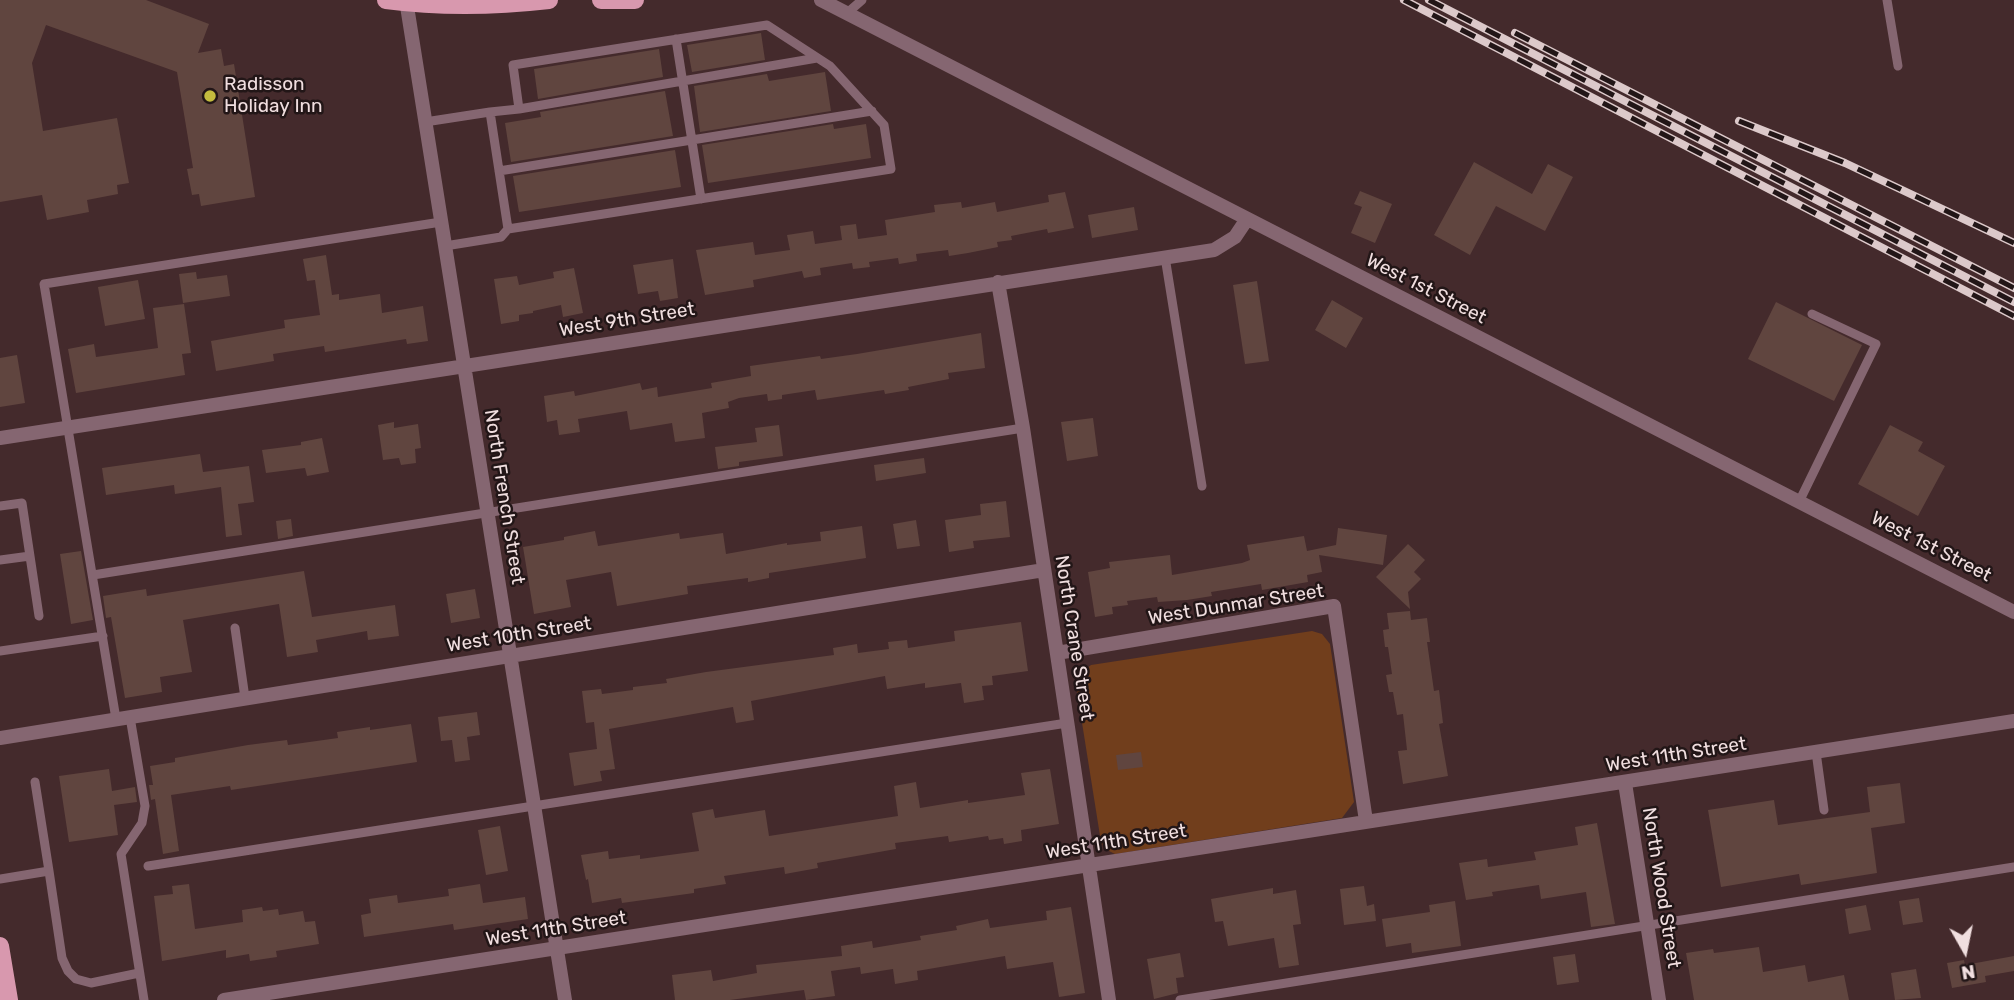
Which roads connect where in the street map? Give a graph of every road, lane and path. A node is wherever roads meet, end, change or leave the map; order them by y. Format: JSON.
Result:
{"nodes":[{"id":1,"x":386,"y":0,"type":"edge"},
{"id":2,"x":550,"y":0,"type":"edge"},
{"id":3,"x":601,"y":0,"type":"edge"},
{"id":4,"x":635,"y":0,"type":"edge"},
{"id":5,"x":821,"y":0,"type":"edge"},
{"id":6,"x":862,"y":0,"type":"edge"},
{"id":7,"x":1887,"y":0,"type":"edge"},
{"id":8,"x":406,"y":1,"type":"edge"},
{"id":9,"x":846,"y":14,"type":"junction"},
{"id":10,"x":676,"y":39,"type":"junction"},
{"id":11,"x":818,"y":58,"type":"junction"},
{"id":12,"x":1898,"y":66,"type":"dead end"},
{"id":13,"x":684,"y":81,"type":"junction"},
{"id":14,"x":519,"y":109,"type":"junction"},
{"id":15,"x":872,"y":111,"type":"junction"},
{"id":16,"x":490,"y":112,"type":"junction"},
{"id":17,"x":425,"y":122,"type":"junction"},
{"id":18,"x":692,"y":140,"type":"junction"},
{"id":19,"x":499,"y":171,"type":"junction"},
{"id":20,"x":701,"y":199,"type":"junction"},
{"id":21,"x":1247,"y":219,"type":"junction"},
{"id":22,"x":441,"y":222,"type":"junction"},
{"id":23,"x":508,"y":229,"type":"junction"},
{"id":24,"x":445,"y":246,"type":"junction"},
{"id":25,"x":1165,"y":257,"type":"junction"},
{"id":26,"x":998,"y":282,"type":"junction"},
{"id":27,"x":1812,"y":314,"type":"dead end"},
{"id":28,"x":464,"y":365,"type":"junction"},
{"id":29,"x":69,"y":428,"type":"junction"},
{"id":30,"x":1023,"y":428,"type":"junction"},
{"id":31,"x":0,"y":438,"type":"edge"},
{"id":32,"x":1202,"y":486,"type":"dead end"},
{"id":33,"x":1800,"y":502,"type":"junction"},
{"id":34,"x":0,"y":506,"type":"edge"},
{"id":35,"x":487,"y":513,"type":"junction"},
{"id":36,"x":30,"y":556,"type":"junction"},
{"id":37,"x":0,"y":560,"type":"edge"},
{"id":38,"x":1044,"y":570,"type":"junction"},
{"id":39,"x":93,"y":575,"type":"junction"},
{"id":40,"x":2014,"y":611,"type":"edge"},
{"id":41,"x":39,"y":616,"type":"dead end"},
{"id":42,"x":234,"y":628,"type":"dead end"},
{"id":43,"x":103,"y":636,"type":"junction"},
{"id":44,"x":0,"y":651,"type":"edge"},
{"id":45,"x":1057,"y":653,"type":"junction"},
{"id":46,"x":510,"y":656,"type":"junction"},
{"id":47,"x":245,"y":698,"type":"junction"},
{"id":48,"x":123,"y":718,"type":"junction"},
{"id":49,"x":2014,"y":721,"type":"edge"},
{"id":50,"x":1067,"y":723,"type":"junction"},
{"id":51,"x":0,"y":738,"type":"edge"},
{"id":52,"x":1816,"y":752,"type":"junction"},
{"id":53,"x":35,"y":782,"type":"dead end"},
{"id":54,"x":1625,"y":783,"type":"junction"},
{"id":55,"x":534,"y":806,"type":"junction"},
{"id":56,"x":1824,"y":810,"type":"dead end"},
{"id":57,"x":1366,"y":821,"type":"junction"},
{"id":58,"x":148,"y":866,"type":"dead end"},
{"id":59,"x":1089,"y":867,"type":"junction"},
{"id":60,"x":2014,"y":867,"type":"edge"},
{"id":61,"x":50,"y":871,"type":"junction"},
{"id":62,"x":0,"y":879,"type":"edge"},
{"id":63,"x":1647,"y":926,"type":"junction"},
{"id":64,"x":0,"y":946,"type":"edge"},
{"id":65,"x":557,"y":949,"type":"junction"},
{"id":66,"x":139,"y":973,"type":"junction"},
{"id":67,"x":3,"y":979,"type":"edge"},
{"id":68,"x":9,"y":1000,"type":"edge"},
{"id":69,"x":144,"y":1000,"type":"edge"},
{"id":70,"x":224,"y":1000,"type":"edge"},
{"id":71,"x":565,"y":1000,"type":"edge"},
{"id":72,"x":1109,"y":1000,"type":"edge"},
{"id":73,"x":1180,"y":1000,"type":"edge"},
{"id":74,"x":1659,"y":1000,"type":"edge"}],
"edges":[{"from":1,"to":8,"type":"main road"},
{"from":2,"to":8,"type":"main road"},
{"from":3,"to":4,"type":"main road"},
{"from":5,"to":9,"type":"street","name":"West 1st Street"},
{"from":6,"to":9,"type":"lane"},
{"from":7,"to":12,"type":"lane"},
{"from":8,"to":17,"type":"street","name":"North French Street"},
{"from":9,"to":21,"type":"street","name":"West 1st Street"},
{"from":10,"to":11,"type":"lane"},
{"from":10,"to":13,"type":"lane"},
{"from":10,"to":14,"type":"lane"},
{"from":11,"to":13,"type":"lane"},
{"from":11,"to":15,"type":"lane"},
{"from":13,"to":14,"type":"lane"},
{"from":13,"to":18,"type":"lane"},
{"from":14,"to":16,"type":"lane"},
{"from":15,"to":18,"type":"lane"},
{"from":15,"to":20,"type":"lane"},
{"from":16,"to":17,"type":"lane"},
{"from":16,"to":19,"type":"lane"},
{"from":17,"to":22,"type":"street","name":"North French Street"},
{"from":18,"to":19,"type":"lane"},
{"from":18,"to":20,"type":"lane"},
{"from":19,"to":23,"type":"lane"},
{"from":20,"to":23,"type":"lane"},
{"from":21,"to":25,"type":"street","name":"West 9th Street"},
{"from":21,"to":33,"type":"street","name":"West 1st Street"},
{"from":22,"to":24,"type":"street","name":"North French Street"},
{"from":22,"to":29,"type":"lane"},
{"from":23,"to":24,"type":"lane"},
{"from":24,"to":28,"type":"street","name":"North French Street"},
{"from":25,"to":26,"type":"street","name":"West 9th Street"},
{"from":25,"to":32,"type":"lane"},
{"from":26,"to":28,"type":"street","name":"West 9th Street"},
{"from":26,"to":30,"type":"street","name":"North Crane Street"},
{"from":27,"to":33,"type":"lane"},
{"from":28,"to":29,"type":"street","name":"West 9th Street"},
{"from":28,"to":35,"type":"street","name":"North French Street"},
{"from":29,"to":31,"type":"street","name":"West 9th Street"},
{"from":29,"to":39,"type":"lane"},
{"from":30,"to":35,"type":"lane"},
{"from":30,"to":38,"type":"street","name":"North Crane Street"},
{"from":33,"to":40,"type":"street","name":"West 1st Street"},
{"from":34,"to":36,"type":"lane"},
{"from":35,"to":39,"type":"lane"},
{"from":35,"to":46,"type":"street","name":"North French Street"},
{"from":36,"to":37,"type":"lane"},
{"from":36,"to":41,"type":"lane"},
{"from":38,"to":45,"type":"street","name":"North Crane Street"},
{"from":38,"to":46,"type":"street","name":"West 10th Street"},
{"from":39,"to":43,"type":"lane"},
{"from":42,"to":47,"type":"lane"},
{"from":43,"to":44,"type":"lane"},
{"from":43,"to":48,"type":"lane"},
{"from":45,"to":50,"type":"street","name":"North Crane Street"},
{"from":45,"to":57,"type":"street","name":"West Dunmar Street"},
{"from":46,"to":47,"type":"street","name":"West 10th Street"},
{"from":46,"to":55,"type":"street","name":"North French Street"},
{"from":47,"to":48,"type":"street","name":"West 10th Street"},
{"from":48,"to":51,"type":"street","name":"West 10th Street"},
{"from":48,"to":66,"type":"lane"},
{"from":49,"to":52,"type":"street","name":"West 11th Street"},
{"from":50,"to":55,"type":"lane"},
{"from":50,"to":59,"type":"street","name":"North Crane Street"},
{"from":52,"to":54,"type":"street","name":"West 11th Street"},
{"from":52,"to":56,"type":"lane"},
{"from":53,"to":61,"type":"lane"},
{"from":54,"to":57,"type":"street","name":"West 11th Street"},
{"from":54,"to":63,"type":"street","name":"North Wood Street"},
{"from":55,"to":58,"type":"lane"},
{"from":55,"to":65,"type":"street","name":"North French Street"},
{"from":57,"to":59,"type":"street","name":"West 11th Street"},
{"from":59,"to":65,"type":"street","name":"West 11th Street"},
{"from":59,"to":72,"type":"street","name":"North Crane Street"},
{"from":60,"to":63,"type":"lane"},
{"from":61,"to":62,"type":"lane"},
{"from":61,"to":66,"type":"lane"},
{"from":63,"to":73,"type":"lane"},
{"from":63,"to":74,"type":"street","name":"North Wood Street"},
{"from":64,"to":67,"type":"main road"},
{"from":65,"to":70,"type":"street","name":"West 11th Street"},
{"from":65,"to":71,"type":"street","name":"North French Street"},
{"from":66,"to":69,"type":"lane"},
{"from":67,"to":68,"type":"main road"}]}
